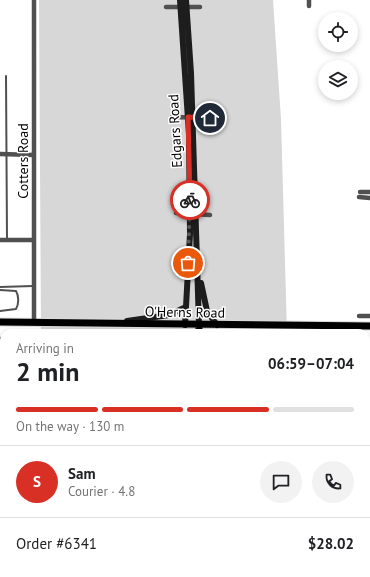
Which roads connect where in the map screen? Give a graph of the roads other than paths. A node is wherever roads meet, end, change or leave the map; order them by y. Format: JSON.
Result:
{"nodes":[{"id":1,"x":34,"y":0,"type":"edge"},
{"id":2,"x":186,"y":0,"type":"edge"},
{"id":3,"x":309,"y":0,"type":"edge"},
{"id":4,"x":183,"y":5,"type":"edge"},
{"id":5,"x":309,"y":6,"type":"dead end"},
{"id":6,"x":166,"y":7,"type":"dead end"},
{"id":7,"x":200,"y":7,"type":"dead end"},
{"id":8,"x":6,"y":76,"type":"dead end"},
{"id":9,"x":172,"y":117,"type":"dead end"},
{"id":10,"x":190,"y":117,"type":"junction"},
{"id":11,"x":210,"y":118,"type":"dead end"},
{"id":12,"x":0,"y":155,"type":"edge"},
{"id":13,"x":7,"y":155,"type":"junction"},
{"id":14,"x":34,"y":155,"type":"junction"},
{"id":15,"x":360,"y":192,"type":"dead end"},
{"id":16,"x":370,"y":192,"type":"edge"},
{"id":17,"x":360,"y":197,"type":"dead end"},
{"id":18,"x":370,"y":198,"type":"edge"},
{"id":19,"x":176,"y":213,"type":"dead end"},
{"id":20,"x":193,"y":214,"type":"junction"},
{"id":21,"x":210,"y":215,"type":"dead end"},
{"id":22,"x":0,"y":240,"type":"edge"},
{"id":23,"x":7,"y":240,"type":"junction"},
{"id":24,"x":34,"y":240,"type":"junction"},
{"id":25,"x":198,"y":270,"type":"junction"},
{"id":26,"x":34,"y":286,"type":"junction"},
{"id":27,"x":0,"y":287,"type":"edge"},
{"id":28,"x":0,"y":290,"type":"edge"},
{"id":29,"x":186,"y":307,"type":"junction"},
{"id":30,"x":0,"y":311,"type":"edge"},
{"id":31,"x":359,"y":316,"type":"dead end"},
{"id":32,"x":370,"y":316,"type":"edge"},
{"id":33,"x":0,"y":322,"type":"edge"},
{"id":34,"x":34,"y":322,"type":"junction"},
{"id":35,"x":114,"y":323,"type":"junction"},
{"id":36,"x":185,"y":324,"type":"junction"},
{"id":37,"x":199,"y":325,"type":"junction"},
{"id":38,"x":217,"y":325,"type":"junction"},
{"id":39,"x":370,"y":326,"type":"edge"},
{"id":40,"x":185,"y":329,"type":"edge"},
{"id":41,"x":199,"y":329,"type":"edge"}],
"edges":[{"from":1,"to":14,"type":"street","name":"Cotters Road"},
{"from":2,"to":4,"type":"main road","name":"Edgars Road"},
{"from":3,"to":5,"type":"street"},
{"from":4,"to":6,"type":"street"},
{"from":4,"to":7,"type":"street"},
{"from":4,"to":10,"type":"main road","name":"Edgars Road"},
{"from":8,"to":13,"type":"lane"},
{"from":9,"to":10,"type":"street"},
{"from":10,"to":11,"type":"street"},
{"from":10,"to":20,"type":"main road","name":"Edgars Road"},
{"from":12,"to":13,"type":"street"},
{"from":13,"to":14,"type":"street"},
{"from":13,"to":23,"type":"lane"},
{"from":14,"to":24,"type":"street","name":"Cotters Road"},
{"from":15,"to":16,"type":"street"},
{"from":17,"to":18,"type":"street"},
{"from":19,"to":20,"type":"street"},
{"from":20,"to":21,"type":"street"},
{"from":20,"to":25,"type":"main road","name":"Edgars Road"},
{"from":20,"to":29,"type":"main road","name":"Edgars Road"},
{"from":22,"to":23,"type":"street"},
{"from":23,"to":24,"type":"street"},
{"from":24,"to":26,"type":"street","name":"Cotters Road"},
{"from":25,"to":37,"type":"main road","name":"Edgars Road"},
{"from":25,"to":38,"type":"main road"},
{"from":26,"to":27,"type":"lane"},
{"from":26,"to":34,"type":"street","name":"Cotters Road"},
{"from":28,"to":30,"type":"lane"},
{"from":29,"to":35,"type":"main road"},
{"from":29,"to":36,"type":"main road","name":"Edgars Road"},
{"from":31,"to":32,"type":"street"},
{"from":33,"to":34,"type":"main road","name":"O'Herns Road"},
{"from":34,"to":35,"type":"main road","name":"O'Herns Road"},
{"from":35,"to":36,"type":"main road","name":"O'Herns Road"},
{"from":36,"to":37,"type":"main road","name":"O'Herns Road"},
{"from":36,"to":40,"type":"main road","name":"Edgars Road"},
{"from":37,"to":38,"type":"main road","name":"O'Herns Road"},
{"from":37,"to":41,"type":"main road","name":"Edgars Road"},
{"from":38,"to":39,"type":"main road","name":"O'Herns Road"}]}
